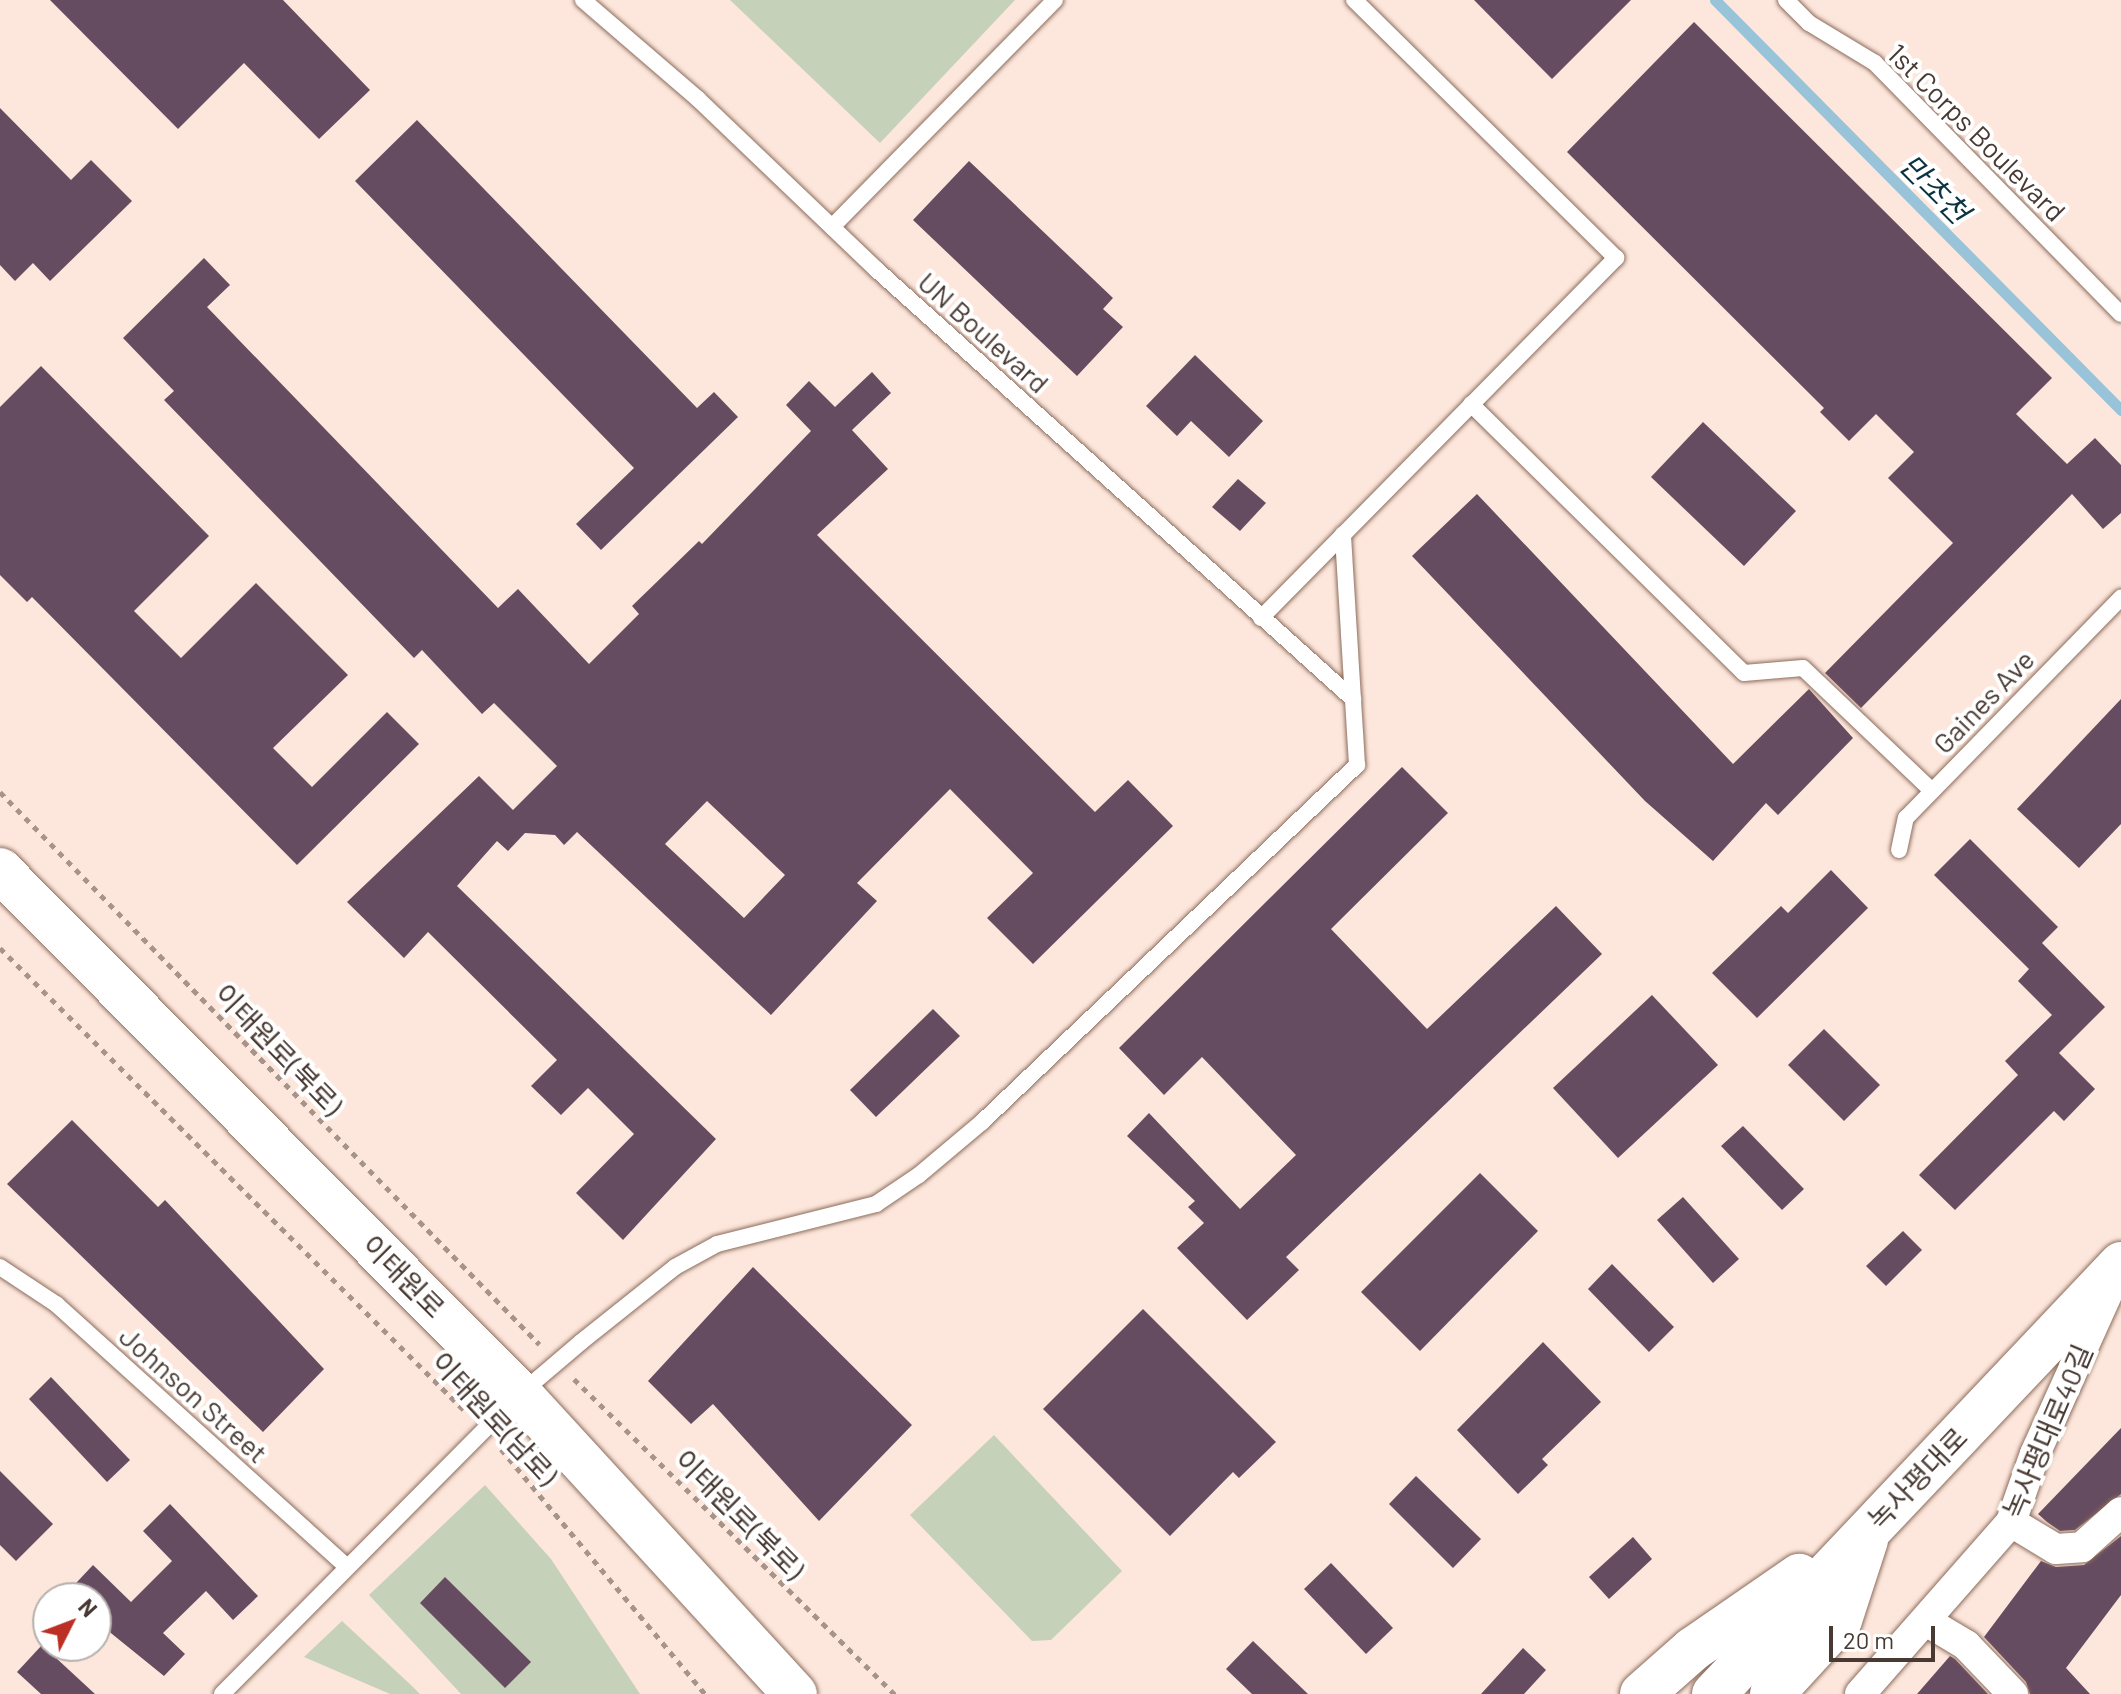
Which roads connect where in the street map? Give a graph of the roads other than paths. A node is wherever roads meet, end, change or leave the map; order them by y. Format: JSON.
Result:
{"nodes":[{"id":1,"x":583,"y":0,"type":"edge"},
{"id":2,"x":1055,"y":0,"type":"edge"},
{"id":3,"x":1354,"y":0,"type":"edge"},
{"id":4,"x":1786,"y":0,"type":"edge"},
{"id":5,"x":832,"y":227,"type":"junction"},
{"id":6,"x":2121,"y":314,"type":"edge"},
{"id":7,"x":1471,"y":404,"type":"junction"},
{"id":8,"x":1343,"y":534,"type":"junction"},
{"id":9,"x":2121,"y":598,"type":"edge"},
{"id":10,"x":1261,"y":618,"type":"junction"},
{"id":11,"x":1353,"y":699,"type":"junction"},
{"id":12,"x":1932,"y":791,"type":"junction"},
{"id":13,"x":1899,"y":850,"type":"dead end"},
{"id":14,"x":0,"y":870,"type":"edge"},
{"id":15,"x":2121,"y":1264,"type":"edge"},
{"id":16,"x":0,"y":1267,"type":"edge"},
{"id":17,"x":520,"y":1394,"type":"junction"},
{"id":18,"x":2121,"y":1512,"type":"edge"},
{"id":19,"x":2011,"y":1522,"type":"junction"},
{"id":20,"x":1871,"y":1527,"type":"junction"},
{"id":21,"x":347,"y":1567,"type":"junction"},
{"id":22,"x":1926,"y":1621,"type":"junction"},
{"id":23,"x":222,"y":1694,"type":"edge"},
{"id":24,"x":795,"y":1694,"type":"edge"},
{"id":25,"x":1645,"y":1694,"type":"edge"},
{"id":26,"x":1714,"y":1694,"type":"edge"},
{"id":27,"x":1772,"y":1694,"type":"edge"},
{"id":28,"x":1860,"y":1694,"type":"edge"},
{"id":29,"x":2013,"y":1694,"type":"edge"}],
"edges":[{"from":1,"to":5,"type":"lane","name":"UN Boulevard"},
{"from":2,"to":5,"type":"lane"},
{"from":3,"to":7,"type":"lane"},
{"from":4,"to":6,"type":"lane","name":"1st Corps Boulevard"},
{"from":5,"to":10,"type":"lane","name":"UN Boulevard"},
{"from":7,"to":8,"type":"lane"},
{"from":7,"to":12,"type":"lane"},
{"from":8,"to":10,"type":"lane"},
{"from":8,"to":11,"type":"lane"},
{"from":9,"to":12,"type":"lane","name":"Gaines Ave"},
{"from":10,"to":11,"type":"lane","name":"UN Boulevard"},
{"from":11,"to":17,"type":"lane"},
{"from":12,"to":13,"type":"lane","name":"Gaines Ave"},
{"from":14,"to":17,"type":"main road","name":"이태원로"},
{"from":15,"to":19,"type":"street","name":"녹사평대로40길"},
{"from":15,"to":20,"type":"main road","name":"녹사평대로"},
{"from":16,"to":21,"type":"lane","name":"Johnson Street"},
{"from":17,"to":21,"type":"lane"},
{"from":17,"to":24,"type":"main road","name":"이태원로"},
{"from":18,"to":19,"type":"street"},
{"from":19,"to":22,"type":"street","name":"녹사평대로40길"},
{"from":20,"to":25,"type":"main road"},
{"from":20,"to":26,"type":"main road","name":"녹사평대로"},
{"from":20,"to":27,"type":"main road"},
{"from":21,"to":23,"type":"lane"},
{"from":22,"to":28,"type":"street","name":"녹사평대로40길"},
{"from":22,"to":29,"type":"street"}]}
